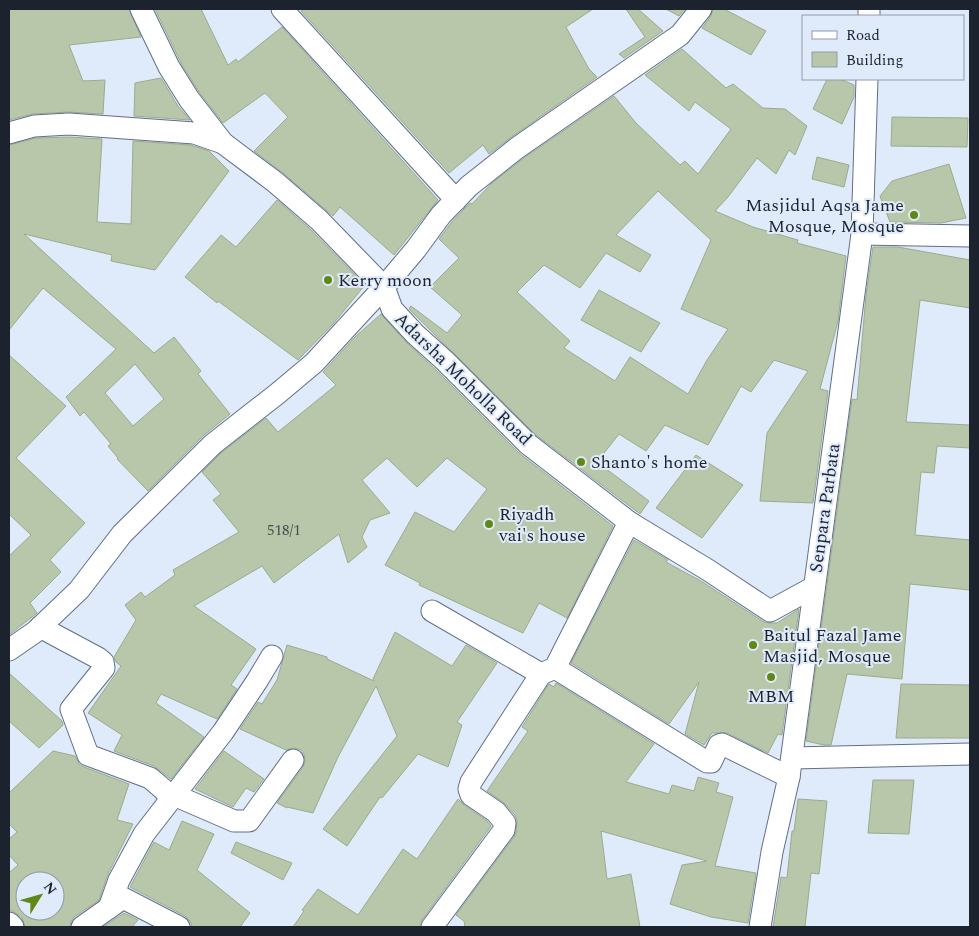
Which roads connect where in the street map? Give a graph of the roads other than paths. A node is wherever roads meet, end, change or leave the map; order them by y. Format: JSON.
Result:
{"nodes":[{"id":1,"x":140,"y":9,"type":"edge"},
{"id":2,"x":282,"y":9,"type":"edge"},
{"id":3,"x":701,"y":9,"type":"edge"},
{"id":4,"x":867,"y":80,"type":"edge"},
{"id":5,"x":9,"y":133,"type":"edge"},
{"id":6,"x":223,"y":143,"type":"junction"},
{"id":7,"x":456,"y":200,"type":"junction"},
{"id":8,"x":862,"y":234,"type":"junction"},
{"id":9,"x":970,"y":236,"type":"edge"},
{"id":10,"x":384,"y":288,"type":"junction"},
{"id":11,"x":629,"y":522,"type":"junction"},
{"id":12,"x":814,"y":587,"type":"junction"},
{"id":13,"x":432,"y":611,"type":"dead end"},
{"id":14,"x":40,"y":628,"type":"junction"},
{"id":15,"x":9,"y":650,"type":"edge"},
{"id":16,"x":272,"y":656,"type":"dead end"},
{"id":17,"x":548,"y":671,"type":"junction"},
{"id":18,"x":970,"y":754,"type":"edge"},
{"id":19,"x":293,"y":760,"type":"dead end"},
{"id":20,"x":790,"y":768,"type":"junction"},
{"id":21,"x":172,"y":797,"type":"junction"},
{"id":22,"x":109,"y":908,"type":"junction"},
{"id":23,"x":9,"y":923,"type":"edge"},
{"id":24,"x":13,"y":927,"type":"edge"},
{"id":25,"x":82,"y":927,"type":"edge"},
{"id":26,"x":179,"y":927,"type":"edge"},
{"id":27,"x":432,"y":927,"type":"edge"},
{"id":28,"x":760,"y":927,"type":"edge"}],
"edges":[{"from":1,"to":6,"type":"street","name":"Adarsha Moholla Road"},
{"from":2,"to":7,"type":"street"},
{"from":3,"to":7,"type":"street"},
{"from":4,"to":8,"type":"street","name":"Senpara Parbata"},
{"from":5,"to":6,"type":"street"},
{"from":6,"to":10,"type":"street","name":"Adarsha Moholla Road"},
{"from":7,"to":10,"type":"street"},
{"from":8,"to":9,"type":"street"},
{"from":8,"to":12,"type":"street","name":"Senpara Parbata"},
{"from":10,"to":11,"type":"street","name":"Adarsha Moholla Road"},
{"from":10,"to":14,"type":"street"},
{"from":11,"to":12,"type":"street","name":"Adarsha Moholla Road"},
{"from":11,"to":17,"type":"street"},
{"from":12,"to":20,"type":"street","name":"Senpara Parbata"},
{"from":13,"to":17,"type":"street"},
{"from":14,"to":15,"type":"street"},
{"from":14,"to":21,"type":"street"},
{"from":16,"to":21,"type":"street"},
{"from":17,"to":20,"type":"street"},
{"from":17,"to":27,"type":"street"},
{"from":18,"to":20,"type":"street"},
{"from":19,"to":21,"type":"street"},
{"from":20,"to":28,"type":"street","name":"Senpara Parbata"},
{"from":21,"to":22,"type":"street"},
{"from":22,"to":25,"type":"street"},
{"from":22,"to":26,"type":"street"},
{"from":23,"to":24,"type":"street"}]}
